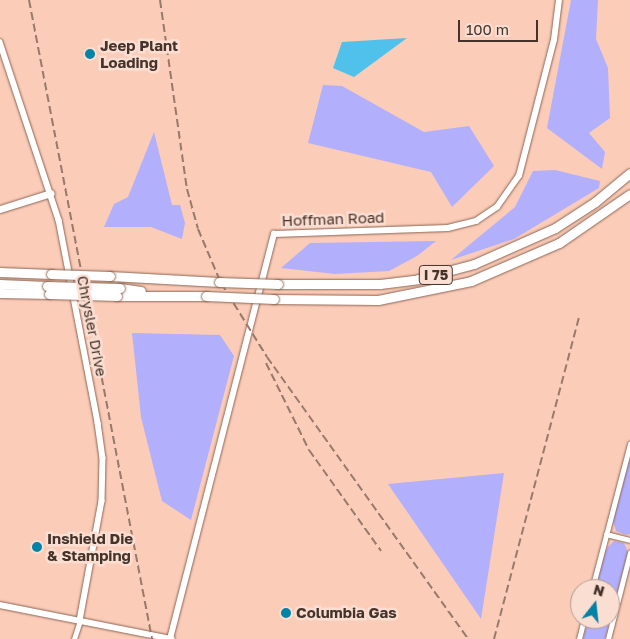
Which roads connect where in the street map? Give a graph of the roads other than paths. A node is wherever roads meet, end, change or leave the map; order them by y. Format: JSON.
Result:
{"nodes":[{"id":1,"x":559,"y":0,"type":"edge"},
{"id":2,"x":0,"y":42,"type":"edge"},
{"id":3,"x":630,"y":173,"type":"edge"},
{"id":4,"x":51,"y":193,"type":"junction"},
{"id":5,"x":630,"y":194,"type":"edge"},
{"id":6,"x":0,"y":208,"type":"edge"},
{"id":7,"x":0,"y":272,"type":"edge"},
{"id":8,"x":0,"y":284,"type":"edge"},
{"id":9,"x":48,"y":290,"type":"junction"},
{"id":10,"x":0,"y":293,"type":"edge"},
{"id":11,"x":630,"y":444,"type":"edge"},
{"id":12,"x":606,"y":534,"type":"junction"},
{"id":13,"x":630,"y":540,"type":"edge"},
{"id":14,"x":630,"y":553,"type":"edge"},
{"id":15,"x":595,"y":579,"type":"edge"},
{"id":16,"x":0,"y":605,"type":"edge"},
{"id":17,"x":80,"y":621,"type":"junction"},
{"id":18,"x":74,"y":639,"type":"edge"},
{"id":19,"x":171,"y":639,"type":"edge"},
{"id":20,"x":608,"y":639,"type":"edge"}],
"edges":[{"from":1,"to":19,"type":"street","name":"Hoffman Road"},
{"from":2,"to":4,"type":"street","name":"Chrysler Drive"},
{"from":3,"to":7,"type":"highway","number":"I 75","bridge":true},
{"from":4,"to":6,"type":"main road"},
{"from":4,"to":17,"type":"street","name":"Chrysler Drive"},
{"from":5,"to":9,"type":"highway","number":"I 75","bridge":true},
{"from":8,"to":9,"type":"highway"},
{"from":9,"to":10,"type":"highway"},
{"from":11,"to":12,"type":"street"},
{"from":12,"to":13,"type":"street"},
{"from":12,"to":15,"type":"street"},
{"from":14,"to":20,"type":"street"},
{"from":16,"to":17,"type":"street"},
{"from":17,"to":18,"type":"street"},
{"from":17,"to":19,"type":"street"}]}
